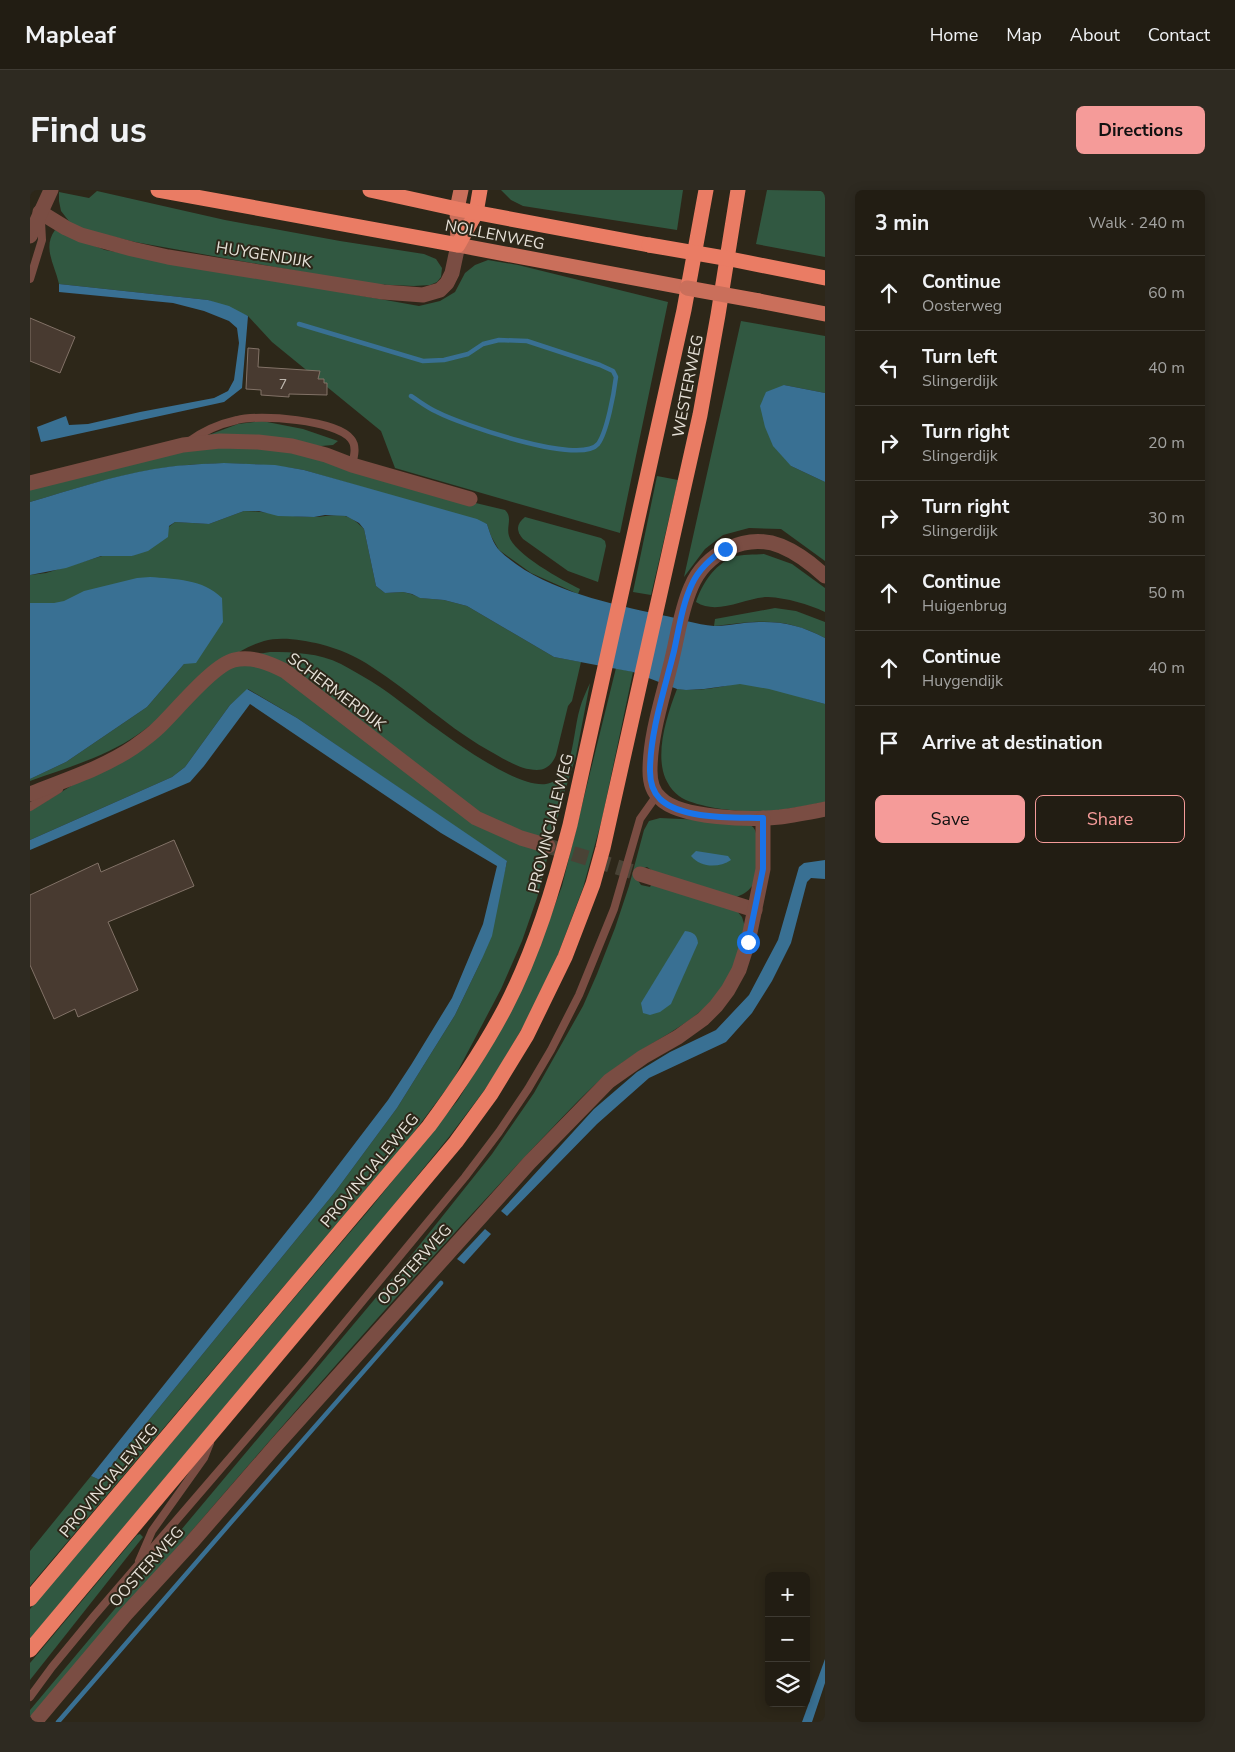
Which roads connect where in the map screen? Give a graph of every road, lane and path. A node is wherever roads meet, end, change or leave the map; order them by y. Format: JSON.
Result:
{"nodes":[{"id":1,"x":51,"y":190,"type":"edge"},
{"id":2,"x":158,"y":190,"type":"edge"},
{"id":3,"x":370,"y":190,"type":"edge"},
{"id":4,"x":460,"y":190,"type":"edge"},
{"id":5,"x":480,"y":190,"type":"edge"},
{"id":6,"x":706,"y":190,"type":"edge"},
{"id":7,"x":738,"y":190,"type":"edge"},
{"id":8,"x":743,"y":190,"type":"edge"},
{"id":9,"x":457,"y":209,"type":"junction"},
{"id":10,"x":40,"y":212,"type":"junction"},
{"id":11,"x":476,"y":213,"type":"junction"},
{"id":12,"x":735,"y":213,"type":"junction"},
{"id":13,"x":30,"y":236,"type":"edge"},
{"id":14,"x":458,"y":245,"type":"junction"},
{"id":15,"x":825,"y":278,"type":"edge"},
{"id":16,"x":30,"y":279,"type":"edge"},
{"id":17,"x":825,"y":314,"type":"edge"},
{"id":18,"x":183,"y":445,"type":"junction"},
{"id":19,"x":352,"y":464,"type":"junction"},
{"id":20,"x":30,"y":483,"type":"edge"},
{"id":21,"x":470,"y":499,"type":"dead end"},
{"id":22,"x":825,"y":576,"type":"edge"},
{"id":23,"x":600,"y":690,"type":"joint"},
{"id":24,"x":92,"y":768,"type":"junction"},
{"id":25,"x":30,"y":794,"type":"edge"},
{"id":26,"x":656,"y":795,"type":"junction"},
{"id":27,"x":30,"y":807,"type":"edge"},
{"id":28,"x":825,"y":809,"type":"edge"},
{"id":29,"x":763,"y":818,"type":"junction"},
{"id":30,"x":548,"y":846,"type":"tunnel mouth"},
{"id":31,"x":640,"y":874,"type":"tunnel mouth"},
{"id":32,"x":755,"y":910,"type":"junction"},
{"id":33,"x":218,"y":1427,"type":"junction"},
{"id":34,"x":137,"y":1567,"type":"junction"},
{"id":35,"x":30,"y":1599,"type":"edge"},
{"id":36,"x":30,"y":1650,"type":"edge"},
{"id":37,"x":30,"y":1697,"type":"edge"},
{"id":38,"x":35,"y":1722,"type":"edge"}],
"edges":[{"from":1,"to":10,"type":"street"},
{"from":2,"to":14,"type":"highway","name":"NOLLENWEG"},
{"from":3,"to":9,"type":"highway","name":"NOLLENWEG"},
{"from":4,"to":9,"type":"main road"},
{"from":5,"to":11,"type":"highway"},
{"from":6,"to":23,"type":"highway","name":"WESTERWEG"},
{"from":7,"to":12,"type":"highway","name":"WESTERWEG"},
{"from":8,"to":12,"type":"highway"},
{"from":9,"to":11,"type":"highway","name":"NOLLENWEG"},
{"from":9,"to":14,"type":"main road"},
{"from":10,"to":13,"type":"street"},
{"from":10,"to":14,"type":"street","name":"HUYGENDIJK"},
{"from":10,"to":16,"type":"lane"},
{"from":11,"to":14,"type":"highway"},
{"from":11,"to":15,"type":"highway","name":"NOLLENWEG","bridge":true},
{"from":12,"to":33,"type":"highway","name":"WESTERWEG"},
{"from":14,"to":17,"type":"main road","name":"NOLLENWEG","bridge":true},
{"from":18,"to":19,"type":"street"},
{"from":18,"to":19,"type":"lane"},
{"from":18,"to":20,"type":"street"},
{"from":19,"to":21,"type":"street"},
{"from":22,"to":26,"type":"street"},
{"from":23,"to":35,"type":"highway","name":"PROVINCIALEWEG"},
{"from":24,"to":25,"type":"street","name":"SCHERMERDIJK"},
{"from":24,"to":27,"type":"lane"},
{"from":24,"to":30,"type":"street","name":"SCHERMERDIJK"},
{"from":26,"to":29,"type":"street"},
{"from":26,"to":34,"type":"lane"},
{"from":28,"to":29,"type":"street"},
{"from":29,"to":32,"type":"street","name":"OOSTERWEG"},
{"from":31,"to":32,"type":"street"},
{"from":32,"to":38,"type":"street","name":"OOSTERWEG"},
{"from":33,"to":34,"type":"lane"},
{"from":33,"to":36,"type":"highway"},
{"from":34,"to":37,"type":"lane"}]}
